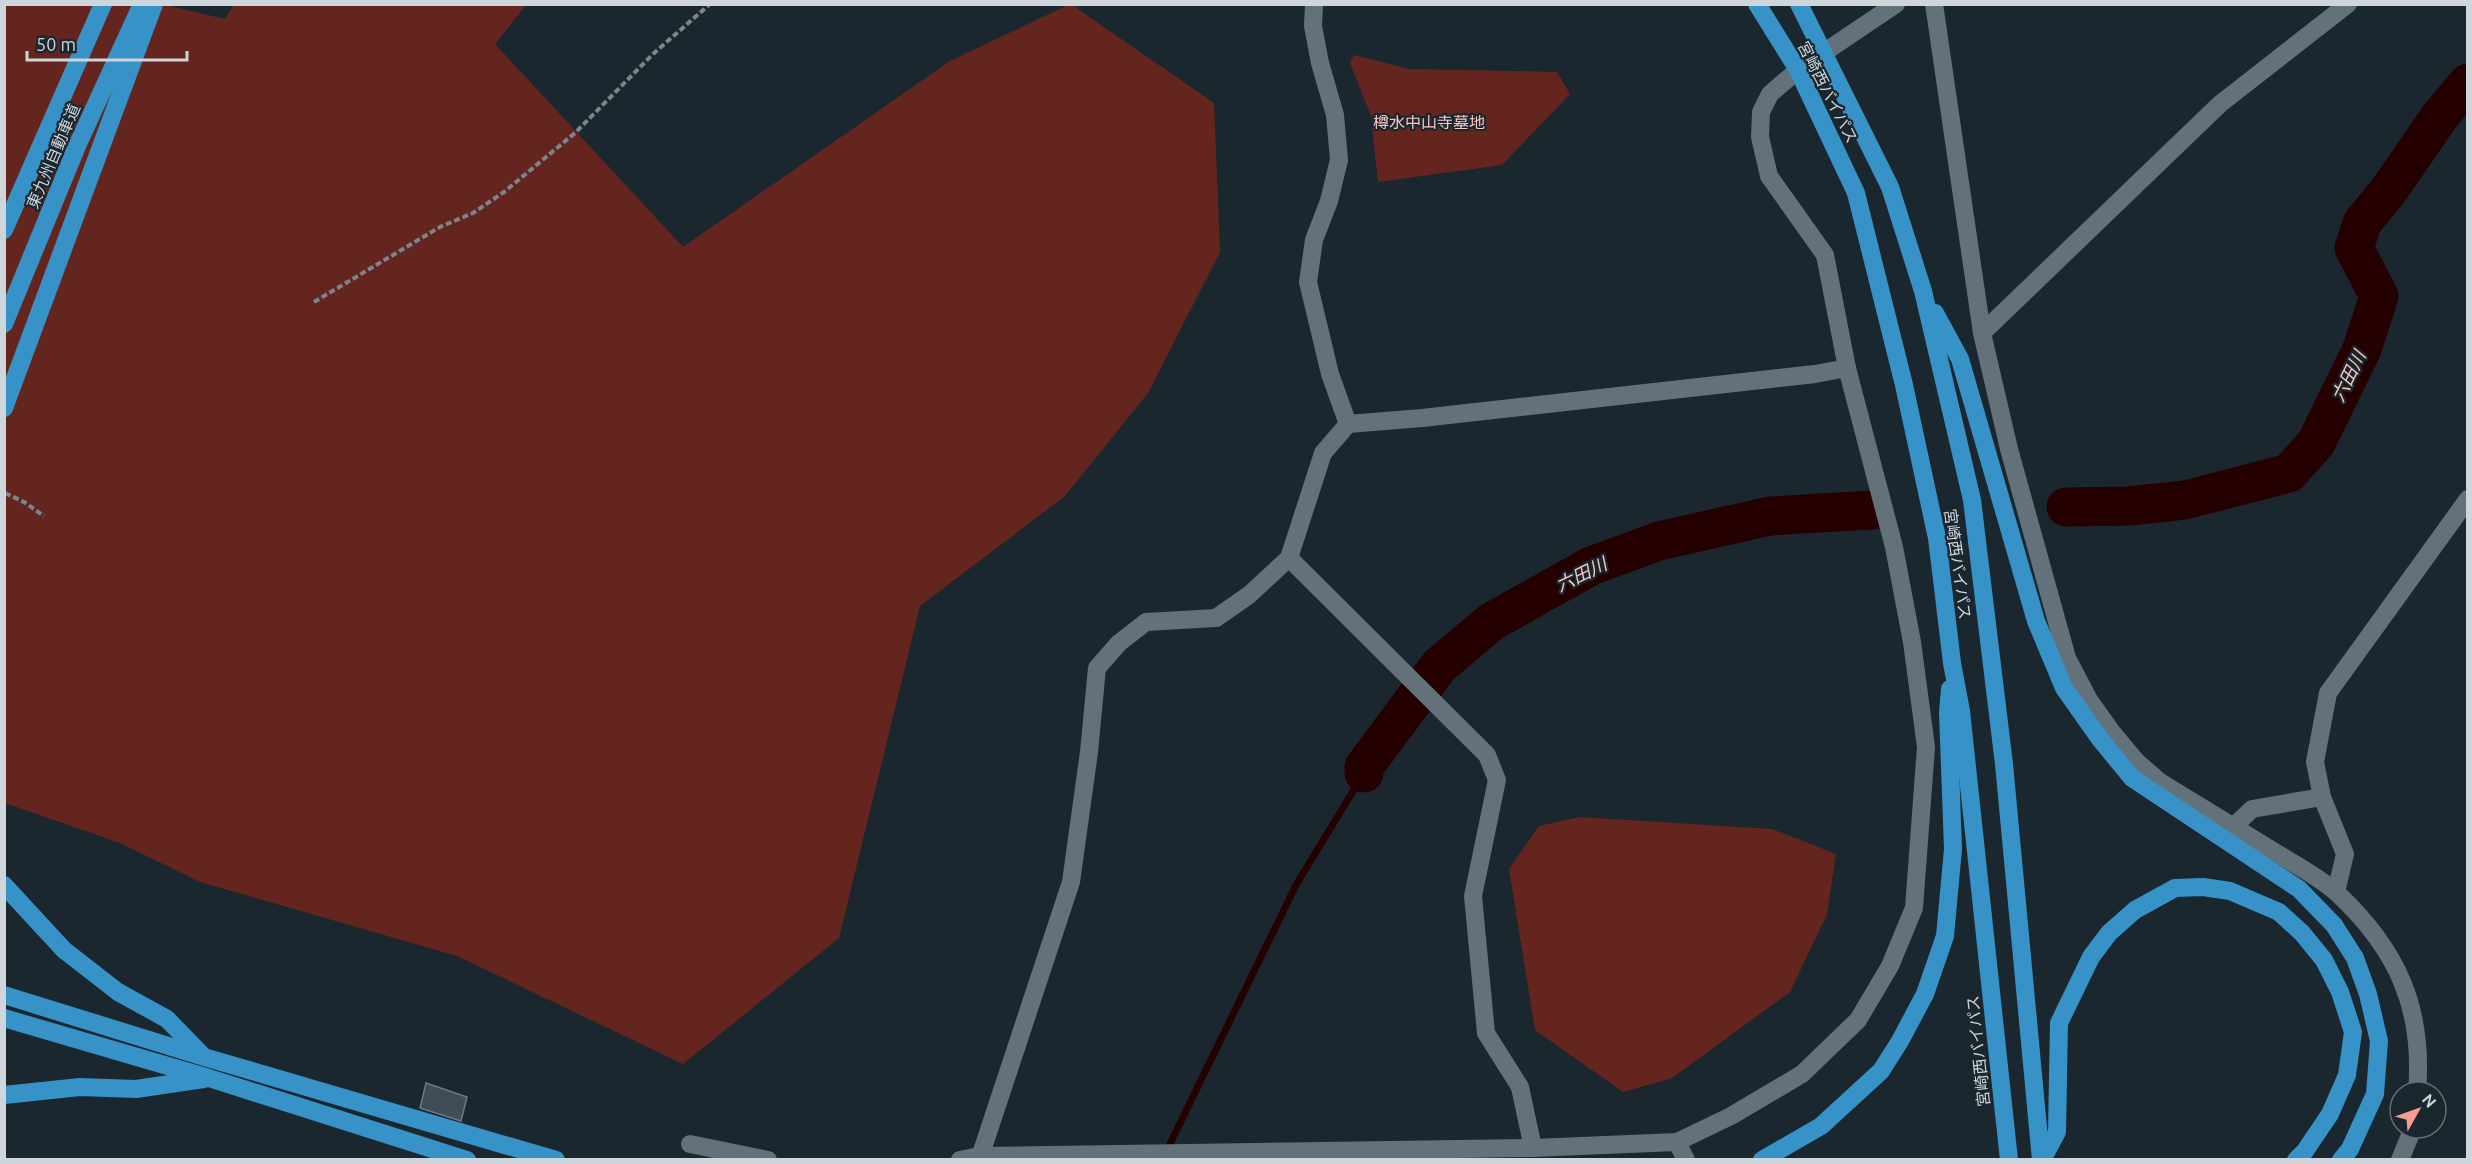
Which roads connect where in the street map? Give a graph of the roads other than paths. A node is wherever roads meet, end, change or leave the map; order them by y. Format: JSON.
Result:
{"nodes":[{"id":1,"x":103,"y":4,"type":"edge"},
{"id":2,"x":142,"y":4,"type":"edge"},
{"id":3,"x":154,"y":4,"type":"edge"},
{"id":4,"x":1314,"y":4,"type":"edge"},
{"id":5,"x":1757,"y":4,"type":"edge"},
{"id":6,"x":1799,"y":4,"type":"edge"},
{"id":7,"x":1896,"y":4,"type":"edge"},
{"id":8,"x":1934,"y":4,"type":"edge"},
{"id":9,"x":2348,"y":4,"type":"edge"},
{"id":10,"x":1824,"y":52,"type":"junction"},
{"id":11,"x":1798,"y":70,"type":"junction"},
{"id":12,"x":4,"y":230,"type":"edge"},
{"id":13,"x":1923,"y":291,"type":"junction"},
{"id":14,"x":4,"y":324,"type":"edge"},
{"id":15,"x":1982,"y":333,"type":"junction"},
{"id":16,"x":1847,"y":368,"type":"junction"},
{"id":17,"x":4,"y":408,"type":"edge"},
{"id":18,"x":1348,"y":424,"type":"junction"},
{"id":19,"x":2468,"y":499,"type":"edge"},
{"id":20,"x":1289,"y":558,"type":"junction"},
{"id":21,"x":1952,"y":663,"type":"junction"},
{"id":22,"x":2322,"y":797,"type":"junction"},
{"id":23,"x":2233,"y":827,"type":"junction"},
{"id":24,"x":4,"y":885,"type":"edge"},
{"id":25,"x":2336,"y":892,"type":"junction"},
{"id":26,"x":4,"y":995,"type":"edge"},
{"id":27,"x":4,"y":1018,"type":"edge"},
{"id":28,"x":204,"y":1057,"type":"junction"},
{"id":29,"x":209,"y":1078,"type":"junction"},
{"id":30,"x":2418,"y":1080,"type":"edge"},
{"id":31,"x":4,"y":1095,"type":"edge"},
{"id":32,"x":2408,"y":1140,"type":"edge"},
{"id":33,"x":1677,"y":1142,"type":"junction"},
{"id":34,"x":690,"y":1144,"type":"dead end"},
{"id":35,"x":1533,"y":1148,"type":"junction"},
{"id":36,"x":979,"y":1158,"type":"edge"},
{"id":37,"x":467,"y":1160,"type":"edge"},
{"id":38,"x":556,"y":1160,"type":"edge"},
{"id":39,"x":768,"y":1160,"type":"edge"},
{"id":40,"x":960,"y":1160,"type":"edge"},
{"id":41,"x":1686,"y":1160,"type":"edge"},
{"id":42,"x":1762,"y":1160,"type":"edge"},
{"id":43,"x":2009,"y":1160,"type":"edge"},
{"id":44,"x":2041,"y":1160,"type":"edge"},
{"id":45,"x":2296,"y":1160,"type":"edge"},
{"id":46,"x":2341,"y":1160,"type":"edge"},
{"id":47,"x":2400,"y":1160,"type":"edge"}],
"edges":[{"from":1,"to":12,"type":"highway","name":"東九州自動車道"},
{"from":2,"to":14,"type":"highway","name":"東九州自動車道"},
{"from":3,"to":17,"type":"highway"},
{"from":4,"to":18,"type":"street"},
{"from":5,"to":11,"type":"highway","name":"宮崎西バイパス"},
{"from":6,"to":10,"type":"highway","name":"宮崎西バイパス"},
{"from":7,"to":10,"type":"street"},
{"from":8,"to":15,"type":"street"},
{"from":9,"to":15,"type":"street"},
{"from":10,"to":11,"type":"street"},
{"from":10,"to":13,"type":"highway","name":"宮崎西バイパス"},
{"from":11,"to":16,"type":"street"},
{"from":11,"to":21,"type":"highway","name":"宮崎西バイパス"},
{"from":13,"to":44,"type":"highway","name":"宮崎西バイパス"},
{"from":13,"to":46,"type":"highway"},
{"from":15,"to":23,"type":"street"},
{"from":16,"to":18,"type":"street"},
{"from":16,"to":33,"type":"street"},
{"from":18,"to":20,"type":"street"},
{"from":19,"to":22,"type":"street"},
{"from":20,"to":35,"type":"street"},
{"from":20,"to":36,"type":"street"},
{"from":21,"to":42,"type":"highway"},
{"from":21,"to":43,"type":"highway","name":"宮崎西バイパス"},
{"from":22,"to":23,"type":"street"},
{"from":22,"to":25,"type":"street"},
{"from":23,"to":25,"type":"street"},
{"from":24,"to":28,"type":"highway"},
{"from":25,"to":30,"type":"street"},
{"from":26,"to":28,"type":"highway"},
{"from":27,"to":29,"type":"highway"},
{"from":28,"to":38,"type":"highway"},
{"from":29,"to":31,"type":"highway"},
{"from":29,"to":37,"type":"highway"},
{"from":32,"to":47,"type":"street"},
{"from":33,"to":35,"type":"street"},
{"from":33,"to":41,"type":"street"},
{"from":34,"to":39,"type":"street"},
{"from":35,"to":36,"type":"street"},
{"from":36,"to":40,"type":"street"},
{"from":44,"to":45,"type":"highway"}]}
